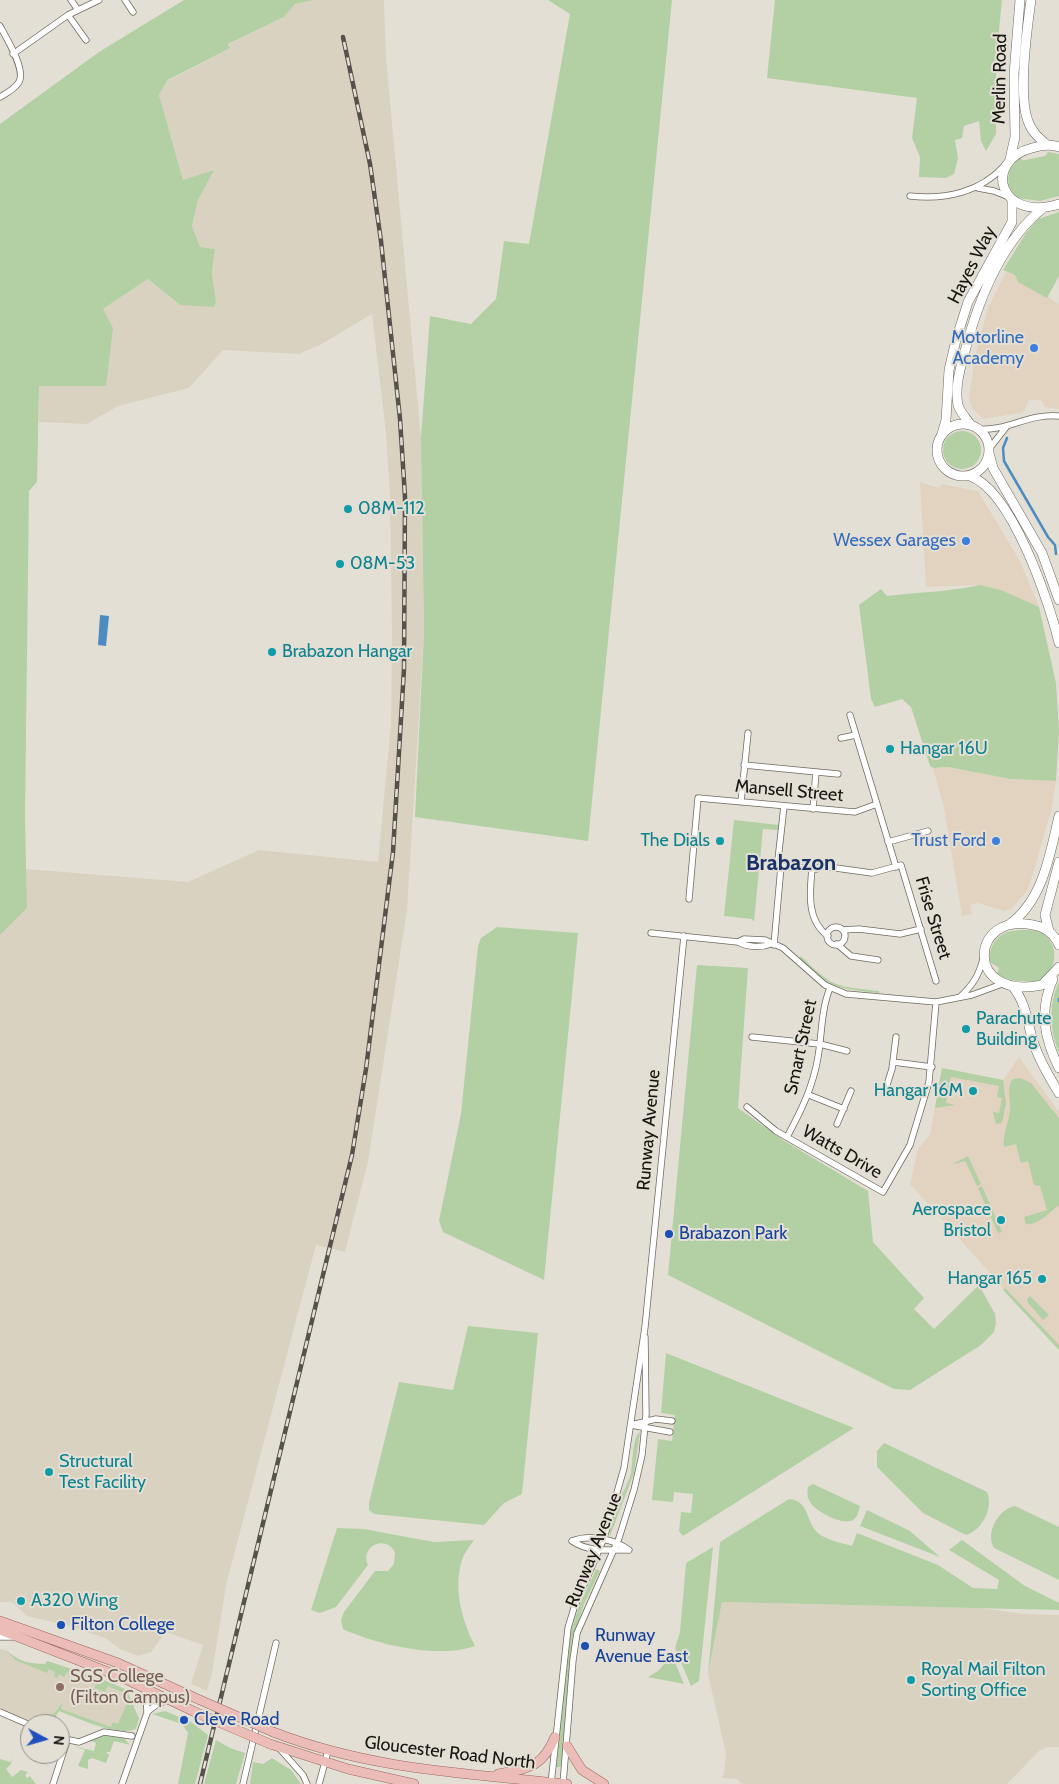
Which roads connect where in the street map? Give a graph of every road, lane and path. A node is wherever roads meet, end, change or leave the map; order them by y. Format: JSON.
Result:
{"nodes":[{"id":1,"x":71,"y":0,"type":"edge"},
{"id":2,"x":99,"y":0,"type":"edge"},
{"id":3,"x":124,"y":0,"type":"edge"},
{"id":4,"x":1020,"y":0,"type":"edge"},
{"id":5,"x":1031,"y":0,"type":"edge"},
{"id":6,"x":130,"y":9,"type":"dead end"},
{"id":7,"x":78,"y":10,"type":"junction"},
{"id":8,"x":68,"y":15,"type":"junction"},
{"id":9,"x":0,"y":26,"type":"edge"},
{"id":10,"x":86,"y":40,"type":"dead end"},
{"id":11,"x":13,"y":54,"type":"junction"},
{"id":12,"x":0,"y":97,"type":"edge"},
{"id":13,"x":1048,"y":145,"type":"junction"},
{"id":14,"x":1059,"y":148,"type":"edge"},
{"id":15,"x":1009,"y":161,"type":"junction"},
{"id":16,"x":978,"y":188,"type":"junction"},
{"id":17,"x":910,"y":196,"type":"dead end"},
{"id":18,"x":1011,"y":199,"type":"junction"},
{"id":19,"x":1059,"y":204,"type":"edge"},
{"id":20,"x":1043,"y":208,"type":"junction"},
{"id":21,"x":1059,"y":416,"type":"edge"},
{"id":22,"x":970,"y":424,"type":"junction"},
{"id":23,"x":1007,"y":426,"type":"junction"},
{"id":24,"x":980,"y":428,"type":"junction"},
{"id":25,"x":942,"y":434,"type":"junction"},
{"id":26,"x":989,"y":451,"type":"junction"},
{"id":27,"x":970,"y":476,"type":"junction"},
{"id":28,"x":1059,"y":600,"type":"edge"},
{"id":29,"x":1059,"y":643,"type":"edge"},
{"id":30,"x":850,"y":715,"type":"dead end"},
{"id":31,"x":748,"y":733,"type":"dead end"},
{"id":32,"x":856,"y":735,"type":"junction"},
{"id":33,"x":841,"y":738,"type":"dead end"},
{"id":34,"x":744,"y":765,"type":"junction"},
{"id":35,"x":816,"y":772,"type":"junction"},
{"id":36,"x":838,"y":774,"type":"dead end"},
{"id":37,"x":741,"y":802,"type":"junction"},
{"id":38,"x":877,"y":804,"type":"junction"},
{"id":39,"x":784,"y":806,"type":"junction"},
{"id":40,"x":813,"y":809,"type":"junction"},
{"id":41,"x":1059,"y":816,"type":"edge"},
{"id":42,"x":928,"y":831,"type":"dead end"},
{"id":43,"x":888,"y":842,"type":"junction"},
{"id":44,"x":1059,"y":862,"type":"edge"},
{"id":45,"x":782,"y":866,"type":"junction"},
{"id":46,"x":896,"y":867,"type":"junction"},
{"id":47,"x":812,"y":868,"type":"junction"},
{"id":48,"x":689,"y":899,"type":"dead end"},
{"id":49,"x":1010,"y":924,"type":"junction"},
{"id":50,"x":921,"y":929,"type":"junction"},
{"id":51,"x":843,"y":930,"type":"junction"},
{"id":52,"x":1049,"y":931,"type":"junction"},
{"id":53,"x":651,"y":933,"type":"dead end"},
{"id":54,"x":684,"y":936,"type":"junction"},
{"id":55,"x":828,"y":936,"type":"junction"},
{"id":56,"x":837,"y":944,"type":"junction"},
{"id":57,"x":773,"y":945,"type":"junction"},
{"id":58,"x":1059,"y":945,"type":"edge"},
{"id":59,"x":984,"y":956,"type":"junction"},
{"id":60,"x":878,"y":960,"type":"dead end"},
{"id":61,"x":1058,"y":970,"type":"edge"},
{"id":62,"x":936,"y":981,"type":"dead end"},
{"id":63,"x":1002,"y":984,"type":"junction"},
{"id":64,"x":1013,"y":987,"type":"junction"},
{"id":65,"x":830,"y":988,"type":"junction"},
{"id":66,"x":959,"y":998,"type":"junction"},
{"id":67,"x":936,"y":1002,"type":"junction"},
{"id":68,"x":752,"y":1037,"type":"dead end"},
{"id":69,"x":896,"y":1037,"type":"dead end"},
{"id":70,"x":820,"y":1044,"type":"junction"},
{"id":71,"x":847,"y":1050,"type":"dead end"},
{"id":72,"x":893,"y":1062,"type":"junction"},
{"id":73,"x":932,"y":1067,"type":"junction"},
{"id":74,"x":1059,"y":1068,"type":"edge"},
{"id":75,"x":851,"y":1091,"type":"dead end"},
{"id":76,"x":885,"y":1091,"type":"dead end"},
{"id":77,"x":1059,"y":1093,"type":"edge"},
{"id":78,"x":809,"y":1095,"type":"junction"},
{"id":79,"x":747,"y":1107,"type":"dead end"},
{"id":80,"x":844,"y":1109,"type":"junction"},
{"id":81,"x":837,"y":1124,"type":"dead end"},
{"id":82,"x":787,"y":1137,"type":"junction"},
{"id":83,"x":645,"y":1327,"type":"junction"},
{"id":84,"x":646,"y":1420,"type":"junction"},
{"id":85,"x":672,"y":1421,"type":"dead end"},
{"id":86,"x":630,"y":1425,"type":"junction"},
{"id":87,"x":645,"y":1429,"type":"junction"},
{"id":88,"x":670,"y":1432,"type":"dead end"},
{"id":89,"x":603,"y":1540,"type":"junction"},
{"id":90,"x":615,"y":1547,"type":"junction"},
{"id":91,"x":599,"y":1549,"type":"junction"},
{"id":92,"x":0,"y":1620,"type":"edge"},
{"id":93,"x":0,"y":1630,"type":"edge"},
{"id":94,"x":0,"y":1637,"type":"edge"},
{"id":95,"x":17,"y":1637,"type":"junction"},
{"id":96,"x":276,"y":1643,"type":"dead end"},
{"id":97,"x":146,"y":1689,"type":"junction"},
{"id":98,"x":169,"y":1700,"type":"junction"},
{"id":99,"x":0,"y":1712,"type":"edge"},
{"id":100,"x":147,"y":1713,"type":"junction"},
{"id":101,"x":20,"y":1721,"type":"edge"},
{"id":102,"x":132,"y":1736,"type":"dead end"},
{"id":103,"x":556,"y":1737,"type":"junction"},
{"id":104,"x":70,"y":1741,"type":"edge"},
{"id":105,"x":566,"y":1746,"type":"junction"},
{"id":106,"x":279,"y":1748,"type":"junction"},
{"id":107,"x":328,"y":1751,"type":"junction"},
{"id":108,"x":325,"y":1762,"type":"junction"},
{"id":109,"x":60,"y":1764,"type":"edge"},
{"id":110,"x":485,"y":1776,"type":"junction"},
{"id":111,"x":551,"y":1783,"type":"edge"},
{"id":112,"x":53,"y":1784,"type":"edge"},
{"id":113,"x":122,"y":1784,"type":"edge"},
{"id":114,"x":243,"y":1784,"type":"edge"},
{"id":115,"x":307,"y":1784,"type":"edge"},
{"id":116,"x":319,"y":1784,"type":"edge"},
{"id":117,"x":412,"y":1784,"type":"edge"},
{"id":118,"x":563,"y":1784,"type":"edge"},
{"id":119,"x":567,"y":1784,"type":"edge"},
{"id":120,"x":604,"y":1784,"type":"edge"}],
"edges":[{"from":1,"to":7,"type":"street"},
{"from":2,"to":7,"type":"street"},
{"from":3,"to":6,"type":"street"},
{"from":4,"to":15,"type":"street","name":"Merlin Road"},
{"from":5,"to":13,"type":"street","name":"Merlin Road"},
{"from":7,"to":8,"type":"street"},
{"from":8,"to":10,"type":"street"},
{"from":8,"to":11,"type":"street"},
{"from":9,"to":11,"type":"street"},
{"from":11,"to":12,"type":"street"},
{"from":13,"to":14,"type":"street"},
{"from":13,"to":15,"type":"street"},
{"from":15,"to":16,"type":"street"},
{"from":15,"to":18,"type":"street","name":"Merlin Road"},
{"from":16,"to":17,"type":"street"},
{"from":16,"to":18,"type":"street"},
{"from":18,"to":20,"type":"street"},
{"from":18,"to":25,"type":"street","name":"Hayes Way"},
{"from":19,"to":20,"type":"street"},
{"from":20,"to":22,"type":"street","name":"Hayes Way"},
{"from":21,"to":23,"type":"street"},
{"from":22,"to":24,"type":"street"},
{"from":22,"to":25,"type":"street"},
{"from":23,"to":24,"type":"street"},
{"from":23,"to":26,"type":"street"},
{"from":24,"to":26,"type":"street"},
{"from":25,"to":27,"type":"street"},
{"from":26,"to":27,"type":"street"},
{"from":26,"to":28,"type":"street"},
{"from":27,"to":29,"type":"street"},
{"from":30,"to":32,"type":"street","name":"Frise Street"},
{"from":31,"to":34,"type":"street"},
{"from":32,"to":33,"type":"street"},
{"from":32,"to":38,"type":"street","name":"Frise Street"},
{"from":34,"to":35,"type":"street"},
{"from":34,"to":37,"type":"street"},
{"from":35,"to":36,"type":"street"},
{"from":35,"to":40,"type":"street"},
{"from":37,"to":39,"type":"street","name":"Mansell Street"},
{"from":37,"to":48,"type":"street","name":"Mansell Street"},
{"from":38,"to":40,"type":"street","name":"Mansell Street"},
{"from":38,"to":43,"type":"street","name":"Frise Street"},
{"from":39,"to":40,"type":"street","name":"Mansell Street"},
{"from":39,"to":45,"type":"street"},
{"from":41,"to":49,"type":"street"},
{"from":42,"to":43,"type":"street"},
{"from":43,"to":46,"type":"street","name":"Frise Street"},
{"from":44,"to":52,"type":"street"},
{"from":45,"to":47,"type":"street"},
{"from":45,"to":57,"type":"street"},
{"from":46,"to":47,"type":"street"},
{"from":46,"to":50,"type":"street","name":"Frise Street"},
{"from":47,"to":55,"type":"street"},
{"from":49,"to":52,"type":"street"},
{"from":49,"to":59,"type":"street"},
{"from":50,"to":51,"type":"street"},
{"from":50,"to":62,"type":"street","name":"Frise Street"},
{"from":51,"to":55,"type":"street"},
{"from":51,"to":56,"type":"street"},
{"from":52,"to":58,"type":"street"},
{"from":53,"to":54,"type":"street"},
{"from":54,"to":57,"type":"street"},
{"from":54,"to":83,"type":"street","name":"Runway Avenue"},
{"from":55,"to":56,"type":"street"},
{"from":56,"to":60,"type":"street"},
{"from":57,"to":65,"type":"street"},
{"from":59,"to":63,"type":"street"},
{"from":59,"to":66,"type":"street"},
{"from":61,"to":64,"type":"street"},
{"from":61,"to":74,"type":"street"},
{"from":63,"to":64,"type":"street"},
{"from":63,"to":66,"type":"street"},
{"from":64,"to":77,"type":"street"},
{"from":65,"to":67,"type":"street"},
{"from":65,"to":70,"type":"street","name":"Smart Street"},
{"from":66,"to":67,"type":"street"},
{"from":67,"to":73,"type":"street"},
{"from":68,"to":70,"type":"street"},
{"from":69,"to":72,"type":"street"},
{"from":70,"to":71,"type":"street"},
{"from":70,"to":78,"type":"street","name":"Smart Street"},
{"from":72,"to":73,"type":"street"},
{"from":72,"to":76,"type":"street"},
{"from":73,"to":82,"type":"street","name":"Watts Drive"},
{"from":75,"to":80,"type":"street"},
{"from":78,"to":80,"type":"street"},
{"from":78,"to":82,"type":"street","name":"Smart Street"},
{"from":79,"to":82,"type":"street","name":"Watts Drive"},
{"from":80,"to":81,"type":"street"},
{"from":83,"to":84,"type":"street","name":"Runway Avenue"},
{"from":83,"to":86,"type":"street","name":"Runway Avenue"},
{"from":84,"to":85,"type":"street"},
{"from":84,"to":86,"type":"street"},
{"from":84,"to":87,"type":"street","name":"Runway Avenue"},
{"from":86,"to":87,"type":"street"},
{"from":86,"to":89,"type":"street","name":"Runway Avenue"},
{"from":87,"to":88,"type":"street"},
{"from":87,"to":90,"type":"street","name":"Runway Avenue"},
{"from":89,"to":90,"type":"street"},
{"from":89,"to":91,"type":"street","name":"Runway Avenue"},
{"from":89,"to":91,"type":"street"},
{"from":90,"to":91,"type":"street"},
{"from":90,"to":105,"type":"street","name":"Runway Avenue"},
{"from":91,"to":103,"type":"street","name":"Runway Avenue"},
{"from":92,"to":107,"type":"main road","name":"Gloucester Road North","bridge":true},
{"from":93,"to":95,"type":"main road"},
{"from":94,"to":95,"type":"street"},
{"from":95,"to":97,"type":"main road"},
{"from":96,"to":114,"type":"street"},
{"from":97,"to":98,"type":"main road"},
{"from":97,"to":100,"type":"street"},
{"from":98,"to":100,"type":"street"},
{"from":98,"to":106,"type":"main road","bridge":true},
{"from":99,"to":101,"type":"street"},
{"from":100,"to":113,"type":"street"},
{"from":102,"to":104,"type":"street"},
{"from":103,"to":110,"type":"main road"},
{"from":103,"to":111,"type":"street","name":"Runway Avenue"},
{"from":105,"to":118,"type":"street","name":"Runway Avenue"},
{"from":105,"to":120,"type":"main road"},
{"from":106,"to":108,"type":"main road"},
{"from":106,"to":115,"type":"street"},
{"from":107,"to":108,"type":"street"},
{"from":107,"to":110,"type":"main road","name":"Gloucester Road North"},
{"from":108,"to":116,"type":"street"},
{"from":108,"to":117,"type":"main road"},
{"from":109,"to":112,"type":"street"},
{"from":110,"to":111,"type":"main road","name":"Gloucester Road North"},
{"from":111,"to":118,"type":"main road","name":"Gloucester Road North"},
{"from":118,"to":119,"type":"main road","name":"Gloucester Road North"}]}
